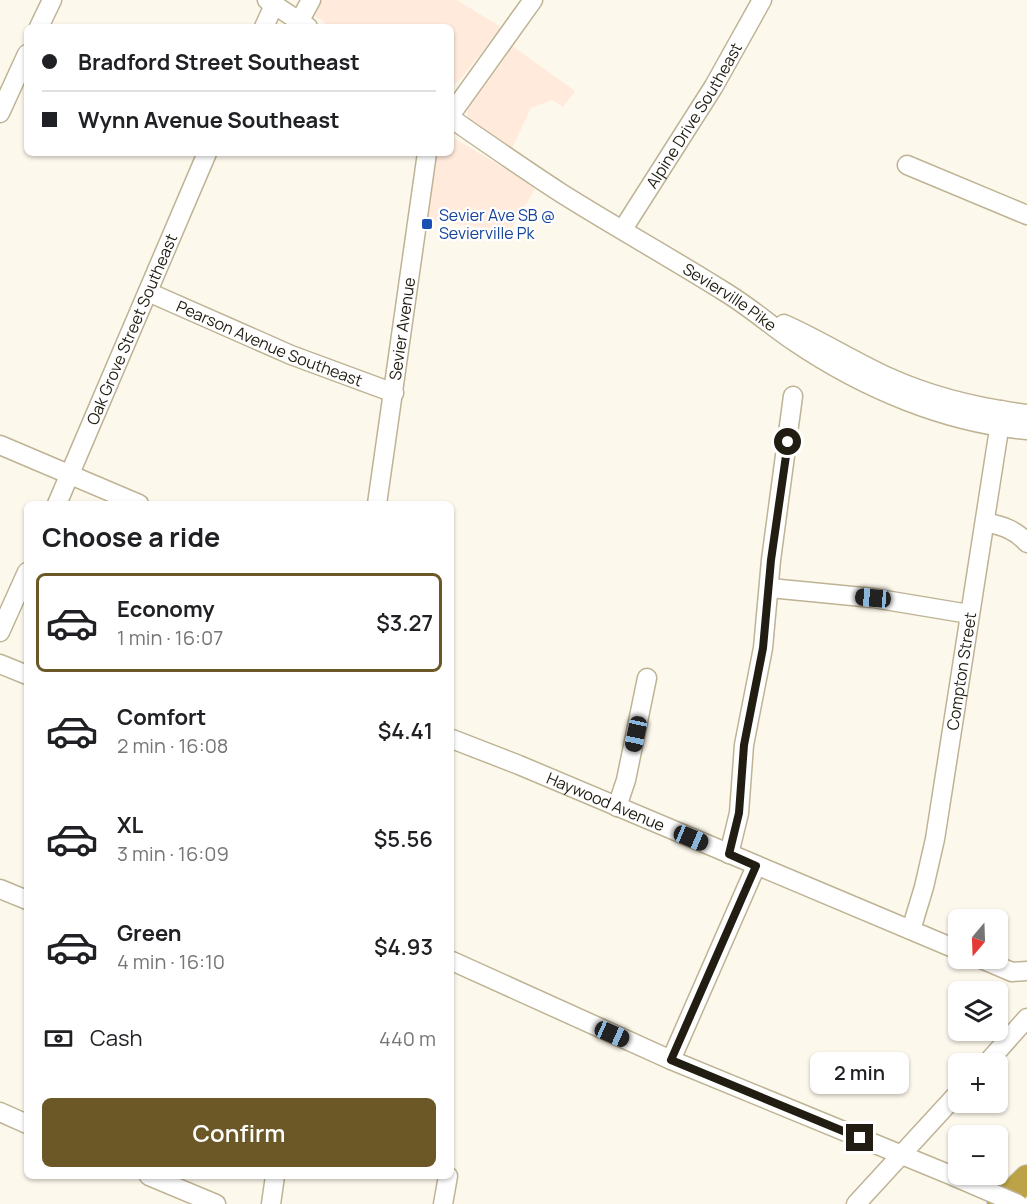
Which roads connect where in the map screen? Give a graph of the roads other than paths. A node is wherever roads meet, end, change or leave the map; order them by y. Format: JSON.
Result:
{"nodes":[{"id":1,"x":52,"y":0,"type":"edge"},
{"id":2,"x":311,"y":0,"type":"edge"},
{"id":3,"x":533,"y":0,"type":"edge"},
{"id":4,"x":762,"y":0,"type":"edge"},
{"id":5,"x":270,"y":2,"type":"edge"},
{"id":6,"x":40,"y":24,"type":"edge"},
{"id":7,"x":265,"y":24,"type":"edge"},
{"id":8,"x":303,"y":24,"type":"edge"},
{"id":9,"x":24,"y":61,"type":"edge"},
{"id":10,"x":454,"y":110,"type":"edge"},
{"id":11,"x":0,"y":113,"type":"edge"},
{"id":12,"x":454,"y":120,"type":"edge"},
{"id":13,"x":206,"y":156,"type":"edge"},
{"id":14,"x":426,"y":156,"type":"edge"},
{"id":15,"x":907,"y":165,"type":"dead end"},
{"id":16,"x":1027,"y":215,"type":"edge"},
{"id":17,"x":623,"y":230,"type":"junction"},
{"id":18,"x":148,"y":292,"type":"junction"},
{"id":19,"x":753,"y":309,"type":"junction"},
{"id":20,"x":394,"y":393,"type":"junction"},
{"id":21,"x":793,"y":396,"type":"dead end"},
{"id":22,"x":1027,"y":414,"type":"edge"},
{"id":23,"x":1000,"y":419,"type":"junction"},
{"id":24,"x":1027,"y":430,"type":"edge"},
{"id":25,"x":0,"y":445,"type":"edge"},
{"id":26,"x":70,"y":475,"type":"junction"},
{"id":27,"x":58,"y":501,"type":"edge"},
{"id":28,"x":133,"y":501,"type":"edge"},
{"id":29,"x":376,"y":501,"type":"edge"},
{"id":30,"x":985,"y":522,"type":"junction"},
{"id":31,"x":1027,"y":543,"type":"edge"},
{"id":32,"x":24,"y":579,"type":"edge"},
{"id":33,"x":770,"y":588,"type":"junction"},
{"id":34,"x":969,"y":614,"type":"junction"},
{"id":35,"x":0,"y":632,"type":"edge"},
{"id":36,"x":0,"y":664,"type":"edge"},
{"id":37,"x":24,"y":674,"type":"edge"},
{"id":38,"x":647,"y":678,"type":"dead end"},
{"id":39,"x":454,"y":740,"type":"edge"},
{"id":40,"x":617,"y":807,"type":"junction"},
{"id":41,"x":729,"y":854,"type":"junction"},
{"id":42,"x":756,"y":866,"type":"junction"},
{"id":43,"x":0,"y":889,"type":"edge"},
{"id":44,"x":24,"y":899,"type":"edge"},
{"id":45,"x":911,"y":930,"type":"junction"},
{"id":46,"x":948,"y":946,"type":"edge"},
{"id":47,"x":454,"y":962,"type":"edge"},
{"id":48,"x":1005,"y":969,"type":"edge"},
{"id":49,"x":1027,"y":971,"type":"edge"},
{"id":50,"x":1027,"y":1018,"type":"edge"},
{"id":51,"x":996,"y":1053,"type":"edge"},
{"id":52,"x":671,"y":1060,"type":"junction"},
{"id":53,"x":948,"y":1104,"type":"edge"},
{"id":54,"x":0,"y":1112,"type":"edge"},
{"id":55,"x":24,"y":1123,"type":"edge"},
{"id":56,"x":902,"y":1155,"type":"junction"},
{"id":57,"x":156,"y":1179,"type":"edge"},
{"id":58,"x":275,"y":1179,"type":"edge"},
{"id":59,"x":447,"y":1179,"type":"edge"},
{"id":60,"x":1023,"y":1186,"type":"edge"},
{"id":61,"x":216,"y":1204,"type":"edge"},
{"id":62,"x":271,"y":1204,"type":"edge"},
{"id":63,"x":443,"y":1204,"type":"edge"},
{"id":64,"x":856,"y":1204,"type":"edge"},
{"id":65,"x":1000,"y":1204,"type":"edge"}],
"edges":[{"from":1,"to":6,"type":"street"},
{"from":2,"to":8,"type":"street"},
{"from":3,"to":10,"type":"street"},
{"from":4,"to":17,"type":"street","name":"Alpine Drive Southeast"},
{"from":5,"to":7,"type":"street"},
{"from":5,"to":8,"type":"street"},
{"from":9,"to":11,"type":"street"},
{"from":12,"to":17,"type":"street","name":"Sevierville Pike"},
{"from":13,"to":18,"type":"street","name":"Oak Grove Street Southeast"},
{"from":14,"to":20,"type":"street","name":"Sevier Avenue"},
{"from":15,"to":16,"type":"street"},
{"from":17,"to":19,"type":"street","name":"Sevierville Pike"},
{"from":18,"to":20,"type":"street","name":"Pearson Avenue Southeast"},
{"from":18,"to":26,"type":"street","name":"Oak Grove Street Southeast"},
{"from":19,"to":23,"type":"street","name":"Sevierville Pike"},
{"from":19,"to":23,"type":"street","name":"Sevierville Pike"},
{"from":20,"to":29,"type":"street","name":"Sevier Avenue"},
{"from":21,"to":33,"type":"street"},
{"from":22,"to":23,"type":"street","name":"Sevierville Pike"},
{"from":23,"to":24,"type":"street","name":"Sevierville Pike"},
{"from":23,"to":30,"type":"street","name":"Compton Street"},
{"from":25,"to":26,"type":"street"},
{"from":26,"to":27,"type":"street","name":"Oak Grove Street Southeast"},
{"from":26,"to":28,"type":"street"},
{"from":30,"to":31,"type":"street"},
{"from":30,"to":34,"type":"street","name":"Compton Street"},
{"from":32,"to":35,"type":"street"},
{"from":33,"to":34,"type":"street"},
{"from":33,"to":41,"type":"street"},
{"from":34,"to":45,"type":"street","name":"Compton Street"},
{"from":36,"to":37,"type":"street"},
{"from":38,"to":40,"type":"street"},
{"from":39,"to":40,"type":"street","name":"Haywood Avenue"},
{"from":40,"to":41,"type":"street","name":"Haywood Avenue"},
{"from":41,"to":42,"type":"street","name":"Haywood Avenue"},
{"from":42,"to":45,"type":"street","name":"Haywood Avenue"},
{"from":42,"to":52,"type":"street"},
{"from":43,"to":44,"type":"street"},
{"from":45,"to":46,"type":"street","name":"Haywood Avenue"},
{"from":47,"to":52,"type":"street"},
{"from":48,"to":49,"type":"street"},
{"from":50,"to":51,"type":"street"},
{"from":52,"to":56,"type":"street"},
{"from":53,"to":56,"type":"street"},
{"from":54,"to":55,"type":"street"},
{"from":56,"to":60,"type":"street","bridge":true},
{"from":56,"to":64,"type":"street"},
{"from":57,"to":61,"type":"street"},
{"from":58,"to":62,"type":"street"},
{"from":59,"to":63,"type":"street"},
{"from":60,"to":65,"type":"highway"}]}
